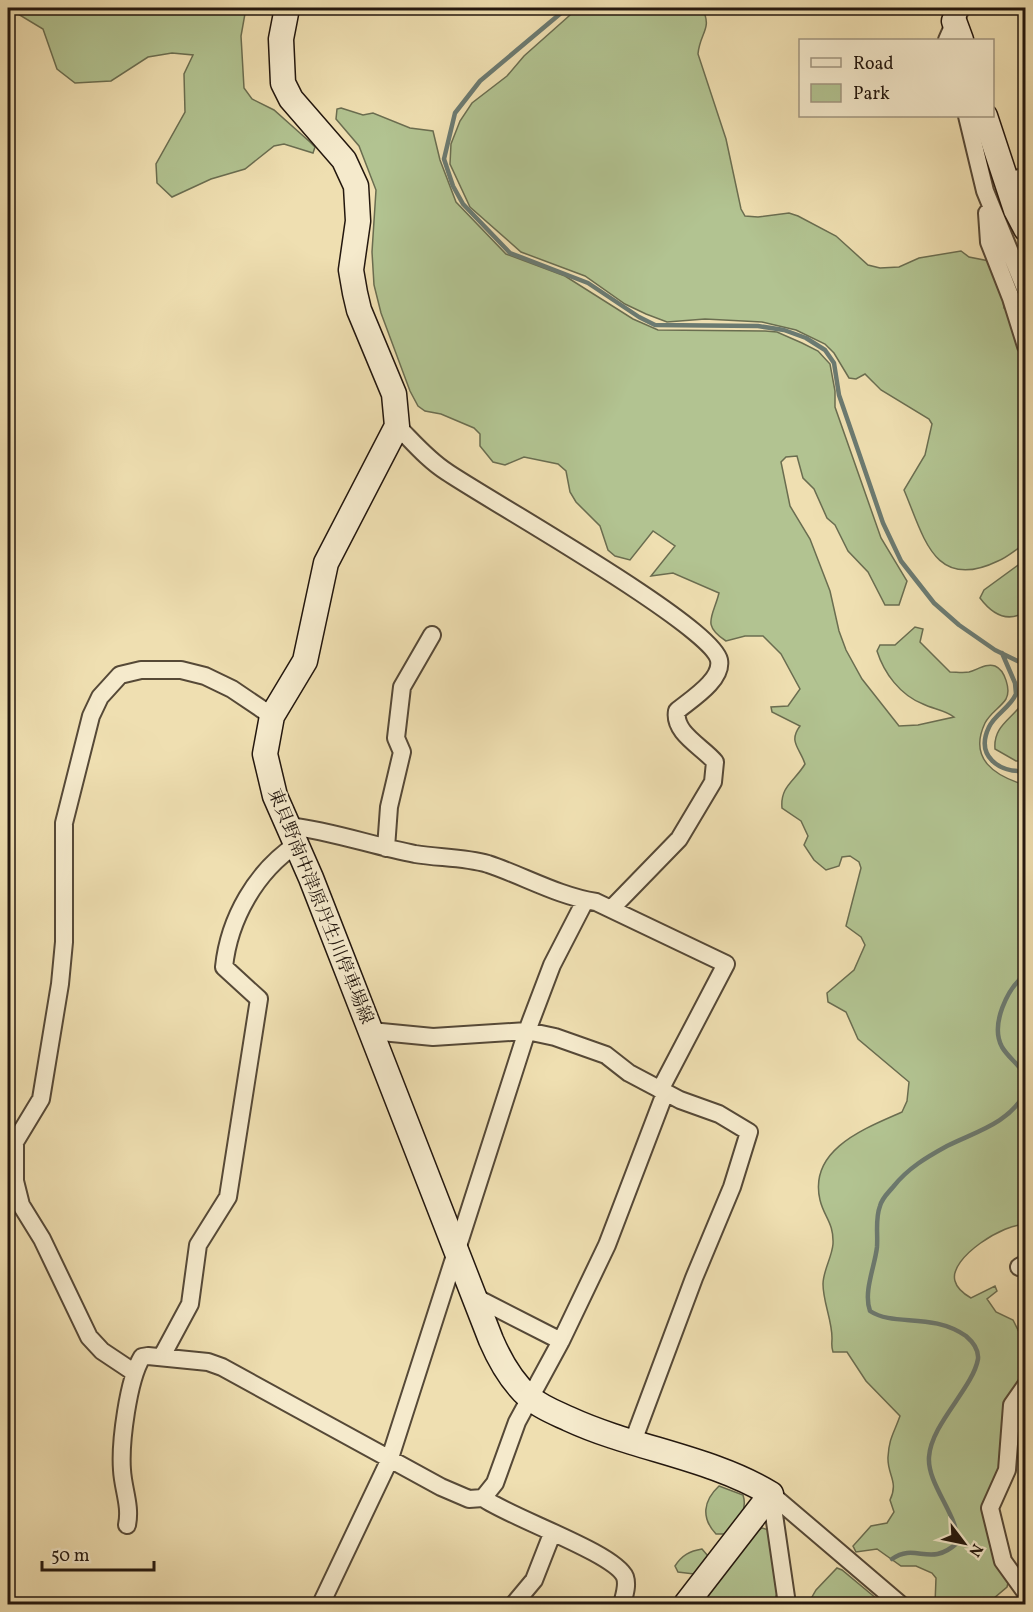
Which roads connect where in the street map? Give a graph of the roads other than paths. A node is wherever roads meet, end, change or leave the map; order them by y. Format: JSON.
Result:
{"nodes":[{"id":1,"x":287,"y":8,"type":"edge"},
{"id":2,"x":968,"y":117,"type":"edge"},
{"id":3,"x":985,"y":117,"type":"edge"},
{"id":4,"x":1006,"y":183,"type":"edge"},
{"id":5,"x":1026,"y":229,"type":"edge"},
{"id":6,"x":1026,"y":291,"type":"edge"},
{"id":7,"x":1026,"y":346,"type":"edge"},
{"id":8,"x":397,"y":426,"type":"junction"},
{"id":9,"x":432,"y":635,"type":"dead end"},
{"id":10,"x":272,"y":716,"type":"junction"},
{"id":11,"x":293,"y":835,"type":"junction"},
{"id":12,"x":386,"y":848,"type":"junction"},
{"id":13,"x":585,"y":901,"type":"junction"},
{"id":14,"x":611,"y":909,"type":"junction"},
{"id":15,"x":371,"y":1031,"type":"junction"},
{"id":16,"x":527,"y":1031,"type":"junction"},
{"id":17,"x":663,"y":1091,"type":"junction"},
{"id":18,"x":458,"y":1252,"type":"junction"},
{"id":19,"x":449,"y":1281,"type":"junction"},
{"id":20,"x":476,"y":1298,"type":"junction"},
{"id":21,"x":561,"y":1341,"type":"junction"},
{"id":22,"x":162,"y":1356,"type":"junction"},
{"id":23,"x":135,"y":1373,"type":"junction"},
{"id":24,"x":1026,"y":1385,"type":"edge"},
{"id":25,"x":530,"y":1398,"type":"junction"},
{"id":26,"x":632,"y":1444,"type":"junction"},
{"id":27,"x":389,"y":1461,"type":"junction"},
{"id":28,"x":771,"y":1494,"type":"junction"},
{"id":29,"x":483,"y":1498,"type":"junction"},
{"id":30,"x":127,"y":1525,"type":"dead end"},
{"id":31,"x":552,"y":1534,"type":"junction"},
{"id":32,"x":1026,"y":1593,"type":"edge"},
{"id":33,"x":321,"y":1605,"type":"edge"},
{"id":34,"x":514,"y":1605,"type":"edge"},
{"id":35,"x":622,"y":1605,"type":"edge"},
{"id":36,"x":686,"y":1605,"type":"edge"},
{"id":37,"x":787,"y":1605,"type":"edge"},
{"id":38,"x":900,"y":1605,"type":"edge"}],
"edges":[{"from":1,"to":8,"type":"main road"},
{"from":2,"to":4,"type":"street"},
{"from":3,"to":4,"type":"main road"},
{"from":4,"to":5,"type":"main road"},
{"from":4,"to":6,"type":"street"},
{"from":4,"to":7,"type":"street"},
{"from":8,"to":10,"type":"main road","name":"東貝野南中津原丹生川停車場線"},
{"from":8,"to":14,"type":"street"},
{"from":9,"to":12,"type":"street"},
{"from":10,"to":11,"type":"main road","name":"東貝野南中津原丹生川停車場線"},
{"from":10,"to":23,"type":"street"},
{"from":11,"to":12,"type":"street"},
{"from":11,"to":15,"type":"main road","name":"東貝野南中津原丹生川停車場線"},
{"from":11,"to":22,"type":"street"},
{"from":12,"to":13,"type":"street"},
{"from":13,"to":14,"type":"street"},
{"from":13,"to":16,"type":"street"},
{"from":14,"to":17,"type":"street"},
{"from":15,"to":16,"type":"street"},
{"from":15,"to":18,"type":"main road","name":"東貝野南中津原丹生川停車場線"},
{"from":16,"to":17,"type":"street"},
{"from":16,"to":18,"type":"street"},
{"from":17,"to":21,"type":"street"},
{"from":17,"to":26,"type":"street"},
{"from":18,"to":19,"type":"street"},
{"from":18,"to":20,"type":"main road","name":"東貝野南中津原丹生川停車場線"},
{"from":19,"to":20,"type":"street"},
{"from":19,"to":27,"type":"street"},
{"from":20,"to":21,"type":"street"},
{"from":20,"to":25,"type":"main road","name":"東貝野南中津原丹生川停車場線"},
{"from":21,"to":25,"type":"street"},
{"from":22,"to":23,"type":"street"},
{"from":22,"to":27,"type":"street"},
{"from":23,"to":30,"type":"street"},
{"from":24,"to":32,"type":"street"},
{"from":25,"to":26,"type":"main road","name":"東貝野南中津原丹生川停車場線"},
{"from":25,"to":29,"type":"street"},
{"from":26,"to":28,"type":"main road","name":"東貝野南中津原丹生川停車場線"},
{"from":27,"to":29,"type":"street"},
{"from":27,"to":33,"type":"street"},
{"from":28,"to":36,"type":"main road"},
{"from":28,"to":37,"type":"street"},
{"from":28,"to":38,"type":"street"},
{"from":29,"to":31,"type":"street"},
{"from":31,"to":34,"type":"street"},
{"from":31,"to":35,"type":"street"}]}
